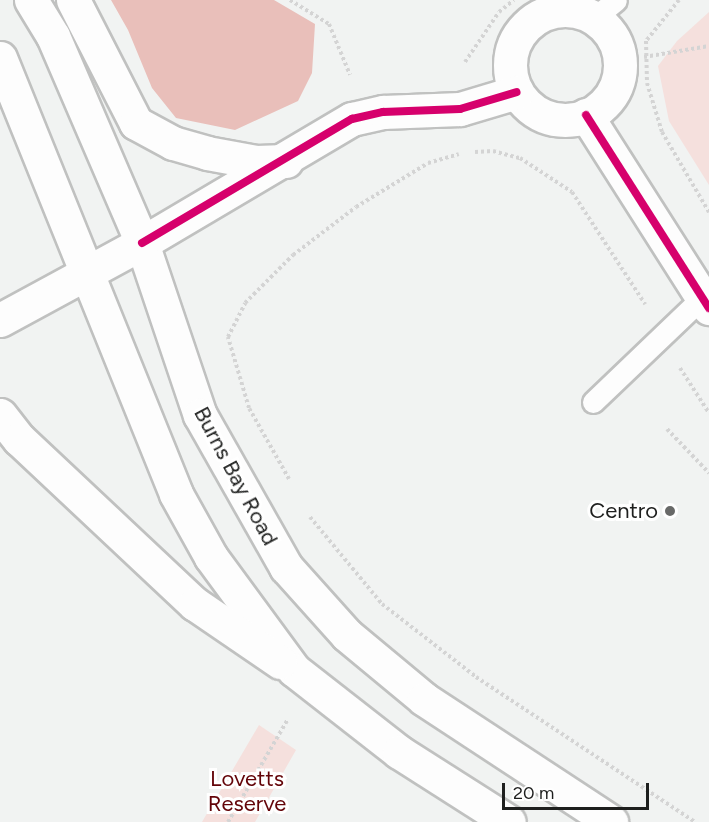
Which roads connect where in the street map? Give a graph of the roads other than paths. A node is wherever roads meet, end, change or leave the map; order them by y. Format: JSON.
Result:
{"nodes":[{"id":1,"x":31,"y":0,"type":"edge"},
{"id":2,"x":72,"y":0,"type":"edge"},
{"id":3,"x":586,"y":7,"type":"edge"},
{"id":4,"x":0,"y":58,"type":"edge"},
{"id":5,"x":517,"y":92,"type":"junction"},
{"id":6,"x":586,"y":116,"type":"junction"},
{"id":7,"x":286,"y":161,"type":"junction"},
{"id":8,"x":142,"y":243,"type":"junction"},
{"id":9,"x":87,"y":271,"type":"junction"},
{"id":10,"x":706,"y":303,"type":"edge"},
{"id":11,"x":0,"y":320,"type":"edge"},
{"id":12,"x":593,"y":402,"type":"dead end"},
{"id":13,"x":4,"y":428,"type":"edge"},
{"id":14,"x":294,"y":670,"type":"junction"},
{"id":15,"x":508,"y":822,"type":"edge"},
{"id":16,"x":611,"y":822,"type":"edge"}],
"edges":[{"from":1,"to":8,"type":"main road","name":"Burns Bay Road"},
{"from":2,"to":7,"type":"main road"},
{"from":3,"to":5,"type":"main road"},
{"from":3,"to":6,"type":"main road"},
{"from":4,"to":9,"type":"main road"},
{"from":5,"to":6,"type":"main road"},
{"from":5,"to":7,"type":"main road"},
{"from":6,"to":10,"type":"main road"},
{"from":7,"to":8,"type":"main road"},
{"from":8,"to":9,"type":"main road"},
{"from":8,"to":16,"type":"main road","name":"Burns Bay Road"},
{"from":9,"to":11,"type":"main road"},
{"from":9,"to":14,"type":"main road"},
{"from":10,"to":12,"type":"lane"},
{"from":13,"to":14,"type":"main road"},
{"from":14,"to":15,"type":"main road"}]}
